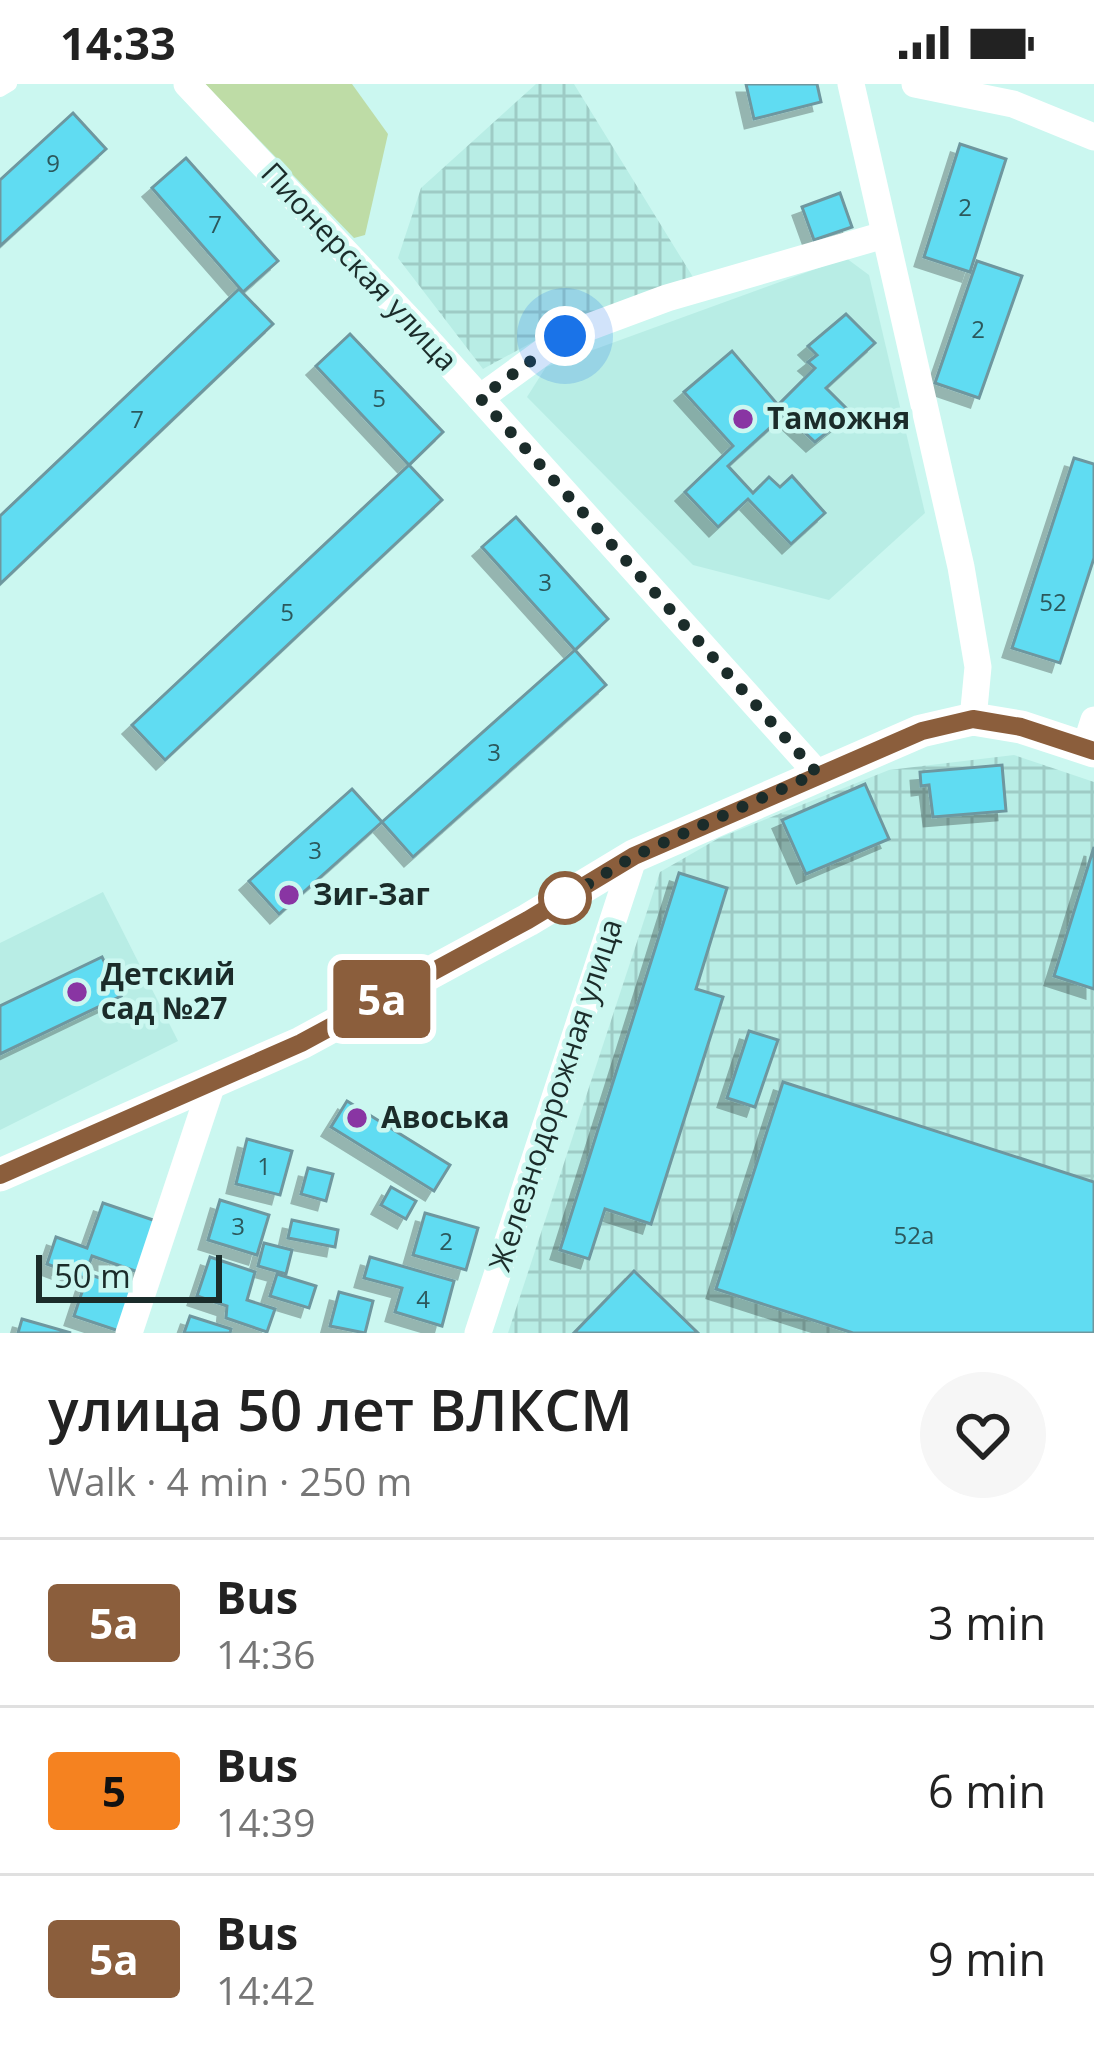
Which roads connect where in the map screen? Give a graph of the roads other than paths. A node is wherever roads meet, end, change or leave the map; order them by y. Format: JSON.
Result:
{"nodes":[{"id":1,"x":10,"y":84,"type":"edge"},
{"id":2,"x":187,"y":84,"type":"edge"},
{"id":3,"x":851,"y":84,"type":"edge"},
{"id":4,"x":915,"y":84,"type":"edge"},
{"id":5,"x":0,"y":90,"type":"edge"},
{"id":6,"x":1011,"y":94,"type":"edge"},
{"id":7,"x":1094,"y":137,"type":"edge"},
{"id":8,"x":884,"y":235,"type":"junction"},
{"id":9,"x":480,"y":398,"type":"junction"},
{"id":10,"x":973,"y":719,"type":"junction"},
{"id":11,"x":1091,"y":740,"type":"edge"},
{"id":12,"x":817,"y":773,"type":"junction"},
{"id":13,"x":634,"y":856,"type":"junction"},
{"id":14,"x":212,"y":1084,"type":"junction"},
{"id":15,"x":0,"y":1174,"type":"edge"},
{"id":16,"x":129,"y":1333,"type":"edge"},
{"id":17,"x":478,"y":1333,"type":"edge"}],
"edges":[{"from":1,"to":5,"type":"lane"},
{"from":2,"to":9,"type":"street","name":"Пионерская улица"},
{"from":3,"to":8,"type":"street"},
{"from":4,"to":6,"type":"street"},
{"from":6,"to":7,"type":"street"},
{"from":8,"to":9,"type":"street"},
{"from":8,"to":10,"type":"street"},
{"from":9,"to":12,"type":"street","name":"Пионерская улица"},
{"from":10,"to":11,"type":"street"},
{"from":10,"to":12,"type":"street"},
{"from":12,"to":13,"type":"street"},
{"from":13,"to":14,"type":"street"},
{"from":13,"to":17,"type":"street","name":"Железнодорожная улица"},
{"from":14,"to":15,"type":"street"},
{"from":14,"to":16,"type":"street"}]}
